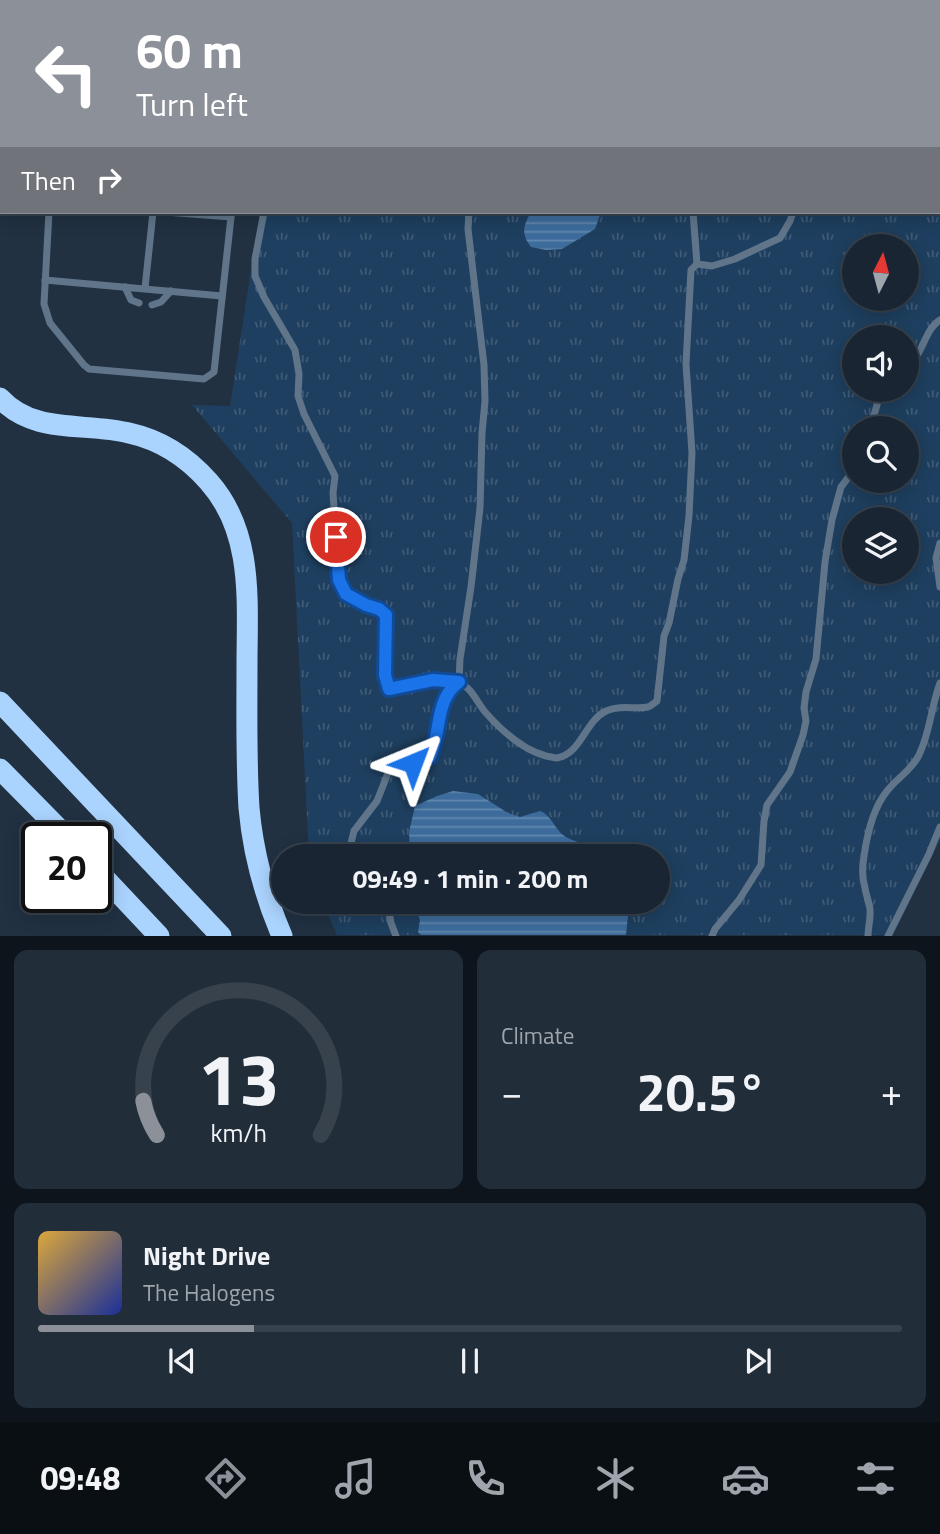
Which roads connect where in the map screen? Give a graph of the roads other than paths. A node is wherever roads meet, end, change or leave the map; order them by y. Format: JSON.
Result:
{"nodes":[{"id":1,"x":49,"y":214,"type":"edge"},
{"id":2,"x":153,"y":214,"type":"edge"},
{"id":3,"x":231,"y":214,"type":"edge"},
{"id":4,"x":264,"y":214,"type":"edge"},
{"id":5,"x":469,"y":214,"type":"edge"},
{"id":6,"x":693,"y":214,"type":"edge"},
{"id":7,"x":792,"y":214,"type":"edge"},
{"id":8,"x":697,"y":264,"type":"junction"},
{"id":9,"x":45,"y":280,"type":"junction"},
{"id":10,"x":125,"y":287,"type":"junction"},
{"id":11,"x":145,"y":288,"type":"junction"},
{"id":12,"x":172,"y":291,"type":"junction"},
{"id":13,"x":222,"y":296,"type":"junction"},
{"id":14,"x":139,"y":303,"type":"dead end"},
{"id":15,"x":152,"y":305,"type":"dead end"},
{"id":16,"x":940,"y":320,"type":"edge"},
{"id":17,"x":919,"y":350,"type":"edge"},
{"id":18,"x":0,"y":398,"type":"edge"},
{"id":19,"x":842,"y":486,"type":"edge"},
{"id":20,"x":940,"y":543,"type":"edge"},
{"id":21,"x":940,"y":587,"type":"edge"},
{"id":22,"x":459,"y":682,"type":"junction"},
{"id":23,"x":940,"y":683,"type":"edge"},
{"id":24,"x":0,"y":702,"type":"edge"},
{"id":25,"x":0,"y":769,"type":"edge"},
{"id":26,"x":53,"y":822,"type":"edge"},
{"id":27,"x":940,"y":827,"type":"edge"},
{"id":28,"x":351,"y":844,"type":"edge"},
{"id":29,"x":112,"y":886,"type":"edge"},
{"id":30,"x":389,"y":914,"type":"edge"},
{"id":31,"x":159,"y":936,"type":"edge"},
{"id":32,"x":221,"y":936,"type":"edge"},
{"id":33,"x":282,"y":936,"type":"edge"},
{"id":34,"x":396,"y":936,"type":"edge"},
{"id":35,"x":712,"y":936,"type":"edge"},
{"id":36,"x":868,"y":936,"type":"edge"},
{"id":37,"x":888,"y":936,"type":"edge"}],
"edges":[{"from":1,"to":9,"type":"lane"},
{"from":2,"to":11,"type":"lane"},
{"from":3,"to":13,"type":"lane"},
{"from":4,"to":22,"type":"lane"},
{"from":5,"to":22,"type":"lane"},
{"from":6,"to":8,"type":"lane"},
{"from":7,"to":8,"type":"lane"},
{"from":8,"to":22,"type":"lane"},
{"from":9,"to":10,"type":"lane"},
{"from":9,"to":13,"type":"lane"},
{"from":10,"to":11,"type":"lane"},
{"from":10,"to":14,"type":"lane"},
{"from":11,"to":12,"type":"lane"},
{"from":12,"to":13,"type":"lane"},
{"from":12,"to":15,"type":"lane"},
{"from":16,"to":17,"type":"lane"},
{"from":18,"to":33,"type":"highway"},
{"from":19,"to":35,"type":"lane"},
{"from":20,"to":21,"type":"lane"},
{"from":22,"to":28,"type":"lane"},
{"from":23,"to":36,"type":"lane"},
{"from":24,"to":32,"type":"highway"},
{"from":25,"to":26,"type":"highway"},
{"from":27,"to":37,"type":"lane"},
{"from":29,"to":31,"type":"highway"},
{"from":30,"to":34,"type":"lane"}]}
